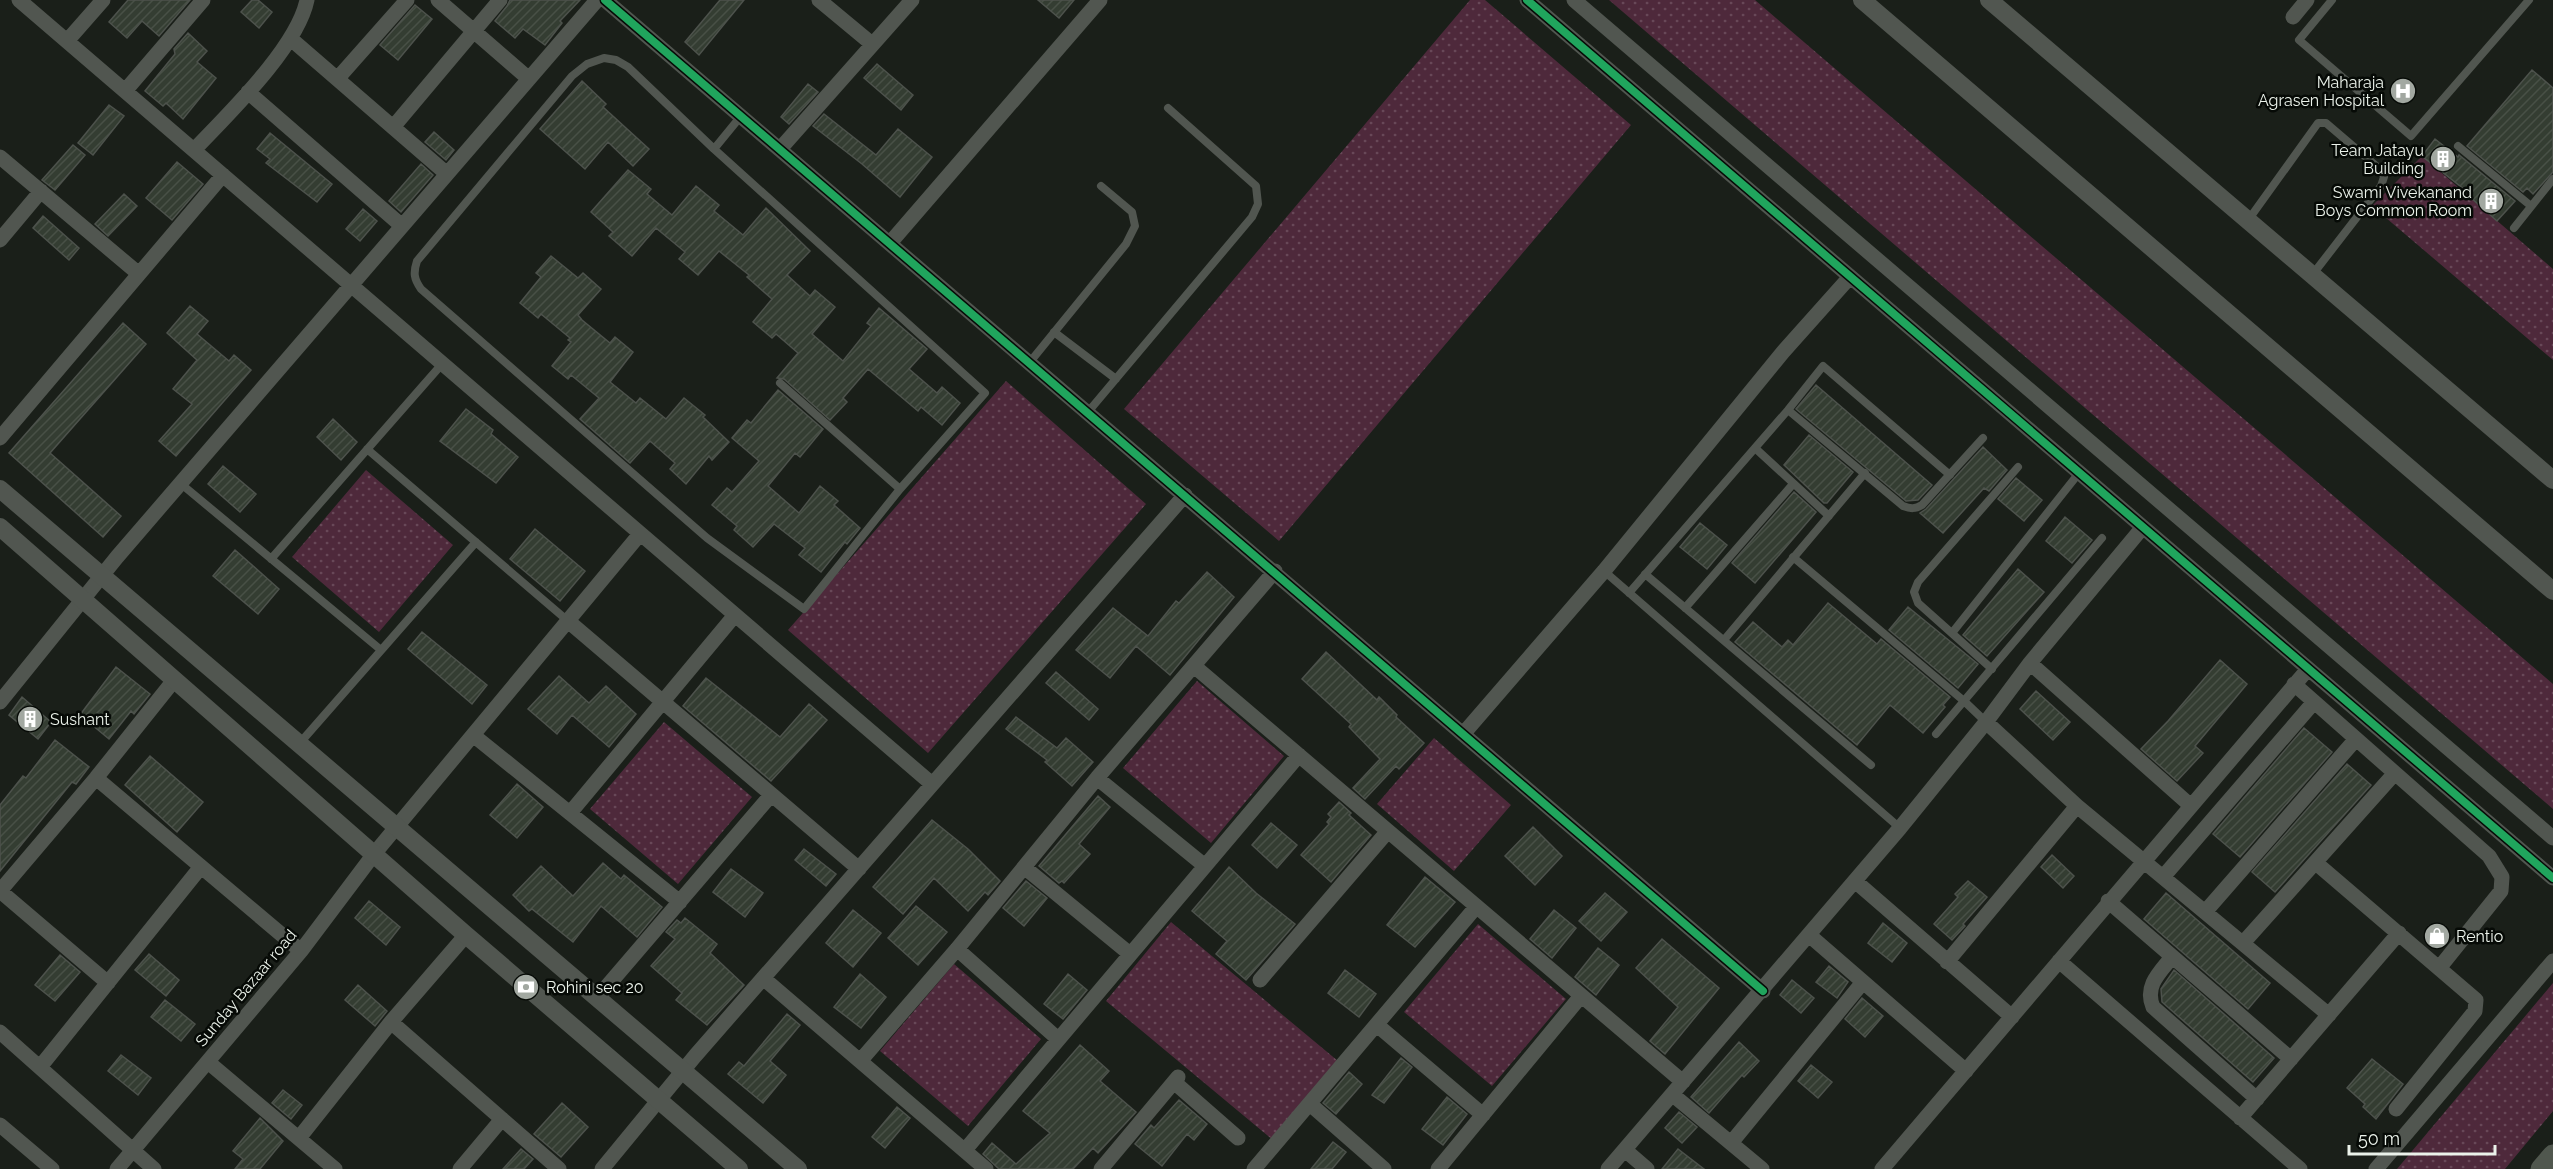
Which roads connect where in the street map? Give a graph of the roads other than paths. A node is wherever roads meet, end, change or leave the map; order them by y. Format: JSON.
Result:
{"nodes":[{"id":1,"x":19,"y":0,"type":"edge"},
{"id":2,"x":103,"y":0,"type":"edge"},
{"id":3,"x":203,"y":0,"type":"edge"},
{"id":4,"x":307,"y":0,"type":"edge"},
{"id":5,"x":407,"y":0,"type":"edge"},
{"id":6,"x":438,"y":0,"type":"edge"},
{"id":7,"x":500,"y":0,"type":"edge"},
{"id":8,"x":597,"y":0,"type":"edge"},
{"id":9,"x":605,"y":0,"type":"edge"},
{"id":10,"x":819,"y":0,"type":"edge"},
{"id":11,"x":912,"y":0,"type":"edge"},
{"id":12,"x":1100,"y":0,"type":"edge"},
{"id":13,"x":1527,"y":0,"type":"edge"},
{"id":14,"x":1574,"y":0,"type":"edge"},
{"id":15,"x":1862,"y":0,"type":"edge"},
{"id":16,"x":1989,"y":0,"type":"edge"},
{"id":17,"x":2307,"y":0,"type":"edge"},
{"id":18,"x":2332,"y":0,"type":"edge"},
{"id":19,"x":2529,"y":0,"type":"edge"},
{"id":20,"x":2293,"y":17,"type":"dead end"},
{"id":21,"x":474,"y":31,"type":"junction"},
{"id":22,"x":291,"y":39,"type":"junction"},
{"id":23,"x":67,"y":41,"type":"junction"},
{"id":24,"x":872,"y":44,"type":"junction"},
{"id":25,"x":338,"y":78,"type":"junction"},
{"id":26,"x":529,"y":79,"type":"junction"},
{"id":27,"x":125,"y":91,"type":"junction"},
{"id":28,"x":248,"y":92,"type":"junction"},
{"id":29,"x":1168,"y":108,"type":"dead end"},
{"id":30,"x":741,"y":116,"type":"junction"},
{"id":31,"x":394,"y":126,"type":"junction"},
{"id":32,"x":2458,"y":146,"type":"dead end"},
{"id":33,"x":714,"y":149,"type":"junction"},
{"id":34,"x":780,"y":149,"type":"junction"},
{"id":35,"x":194,"y":150,"type":"junction"},
{"id":36,"x":0,"y":156,"type":"edge"},
{"id":37,"x":447,"y":174,"type":"junction"},
{"id":38,"x":223,"y":176,"type":"junction"},
{"id":39,"x":2553,"y":179,"type":"edge"},
{"id":40,"x":1101,"y":186,"type":"dead end"},
{"id":41,"x":41,"y":191,"type":"junction"},
{"id":42,"x":2532,"y":206,"type":"junction"},
{"id":43,"x":2248,"y":220,"type":"junction"},
{"id":44,"x":402,"y":226,"type":"junction"},
{"id":45,"x":2514,"y":228,"type":"dead end"},
{"id":46,"x":0,"y":240,"type":"edge"},
{"id":47,"x":890,"y":243,"type":"junction"},
{"id":48,"x":140,"y":274,"type":"junction"},
{"id":49,"x":2312,"y":275,"type":"junction"},
{"id":50,"x":1849,"y":278,"type":"junction"},
{"id":51,"x":351,"y":285,"type":"junction"},
{"id":52,"x":1054,"y":332,"type":"junction"},
{"id":53,"x":1029,"y":362,"type":"junction"},
{"id":54,"x":442,"y":364,"type":"junction"},
{"id":55,"x":1116,"y":379,"type":"junction"},
{"id":56,"x":780,"y":383,"type":"dead end"},
{"id":57,"x":1788,"y":410,"type":"junction"},
{"id":58,"x":1088,"y":412,"type":"junction"},
{"id":59,"x":0,"y":438,"type":"edge"},
{"id":60,"x":1983,"y":438,"type":"dead end"},
{"id":61,"x":1755,"y":448,"type":"junction"},
{"id":62,"x":367,"y":449,"type":"junction"},
{"id":63,"x":2019,"y":467,"type":"dead end"},
{"id":64,"x":1865,"y":473,"type":"junction"},
{"id":65,"x":2079,"y":473,"type":"junction"},
{"id":66,"x":1950,"y":475,"type":"junction"},
{"id":67,"x":2553,"y":480,"type":"edge"},
{"id":68,"x":180,"y":483,"type":"junction"},
{"id":69,"x":1793,"y":484,"type":"junction"},
{"id":70,"x":0,"y":489,"type":"edge"},
{"id":71,"x":900,"y":489,"type":"junction"},
{"id":72,"x":1185,"y":495,"type":"junction"},
{"id":73,"x":1829,"y":516,"type":"junction"},
{"id":74,"x":0,"y":527,"type":"edge"},
{"id":75,"x":2143,"y":527,"type":"junction"},
{"id":76,"x":640,"y":534,"type":"junction"},
{"id":77,"x":2102,"y":538,"type":"dead end"},
{"id":78,"x":476,"y":542,"type":"junction"},
{"id":79,"x":1793,"y":557,"type":"junction"},
{"id":80,"x":271,"y":559,"type":"junction"},
{"id":81,"x":1275,"y":571,"type":"junction"},
{"id":82,"x":1604,"y":571,"type":"junction"},
{"id":83,"x":1645,"y":574,"type":"junction"},
{"id":84,"x":103,"y":576,"type":"junction"},
{"id":85,"x":2553,"y":591,"type":"edge"},
{"id":86,"x":1629,"y":592,"type":"junction"},
{"id":87,"x":84,"y":599,"type":"junction"},
{"id":88,"x":1685,"y":608,"type":"junction"},
{"id":89,"x":735,"y":615,"type":"junction"},
{"id":90,"x":568,"y":621,"type":"junction"},
{"id":91,"x":1952,"y":633,"type":"junction"},
{"id":92,"x":1724,"y":640,"type":"junction"},
{"id":93,"x":381,"y":650,"type":"junction"},
{"id":94,"x":2030,"y":663,"type":"junction"},
{"id":95,"x":1194,"y":666,"type":"junction"},
{"id":96,"x":1992,"y":669,"type":"junction"},
{"id":97,"x":2308,"y":669,"type":"junction"},
{"id":98,"x":175,"y":679,"type":"junction"},
{"id":99,"x":2294,"y":684,"type":"junction"},
{"id":100,"x":1964,"y":701,"type":"junction"},
{"id":101,"x":0,"y":702,"type":"edge"},
{"id":102,"x":2314,"y":702,"type":"junction"},
{"id":103,"x":662,"y":703,"type":"junction"},
{"id":104,"x":1986,"y":722,"type":"junction"},
{"id":105,"x":1464,"y":733,"type":"junction"},
{"id":106,"x":1936,"y":734,"type":"dead end"},
{"id":107,"x":472,"y":735,"type":"junction"},
{"id":108,"x":2356,"y":739,"type":"junction"},
{"id":109,"x":299,"y":744,"type":"junction"},
{"id":110,"x":1299,"y":755,"type":"junction"},
{"id":111,"x":1871,"y":765,"type":"dead end"},
{"id":112,"x":2395,"y":772,"type":"junction"},
{"id":113,"x":96,"y":778,"type":"junction"},
{"id":114,"x":1096,"y":778,"type":"junction"},
{"id":115,"x":932,"y":784,"type":"junction"},
{"id":116,"x":771,"y":795,"type":"junction"},
{"id":117,"x":2077,"y":806,"type":"junction"},
{"id":118,"x":2191,"y":806,"type":"junction"},
{"id":119,"x":570,"y":813,"type":"junction"},
{"id":120,"x":396,"y":826,"type":"junction"},
{"id":121,"x":1900,"y":828,"type":"junction"},
{"id":122,"x":1388,"y":831,"type":"junction"},
{"id":123,"x":2553,"y":838,"type":"edge"},
{"id":124,"x":374,"y":854,"type":"junction"},
{"id":125,"x":2143,"y":860,"type":"junction"},
{"id":126,"x":2316,"y":863,"type":"junction"},
{"id":127,"x":1205,"y":866,"type":"junction"},
{"id":128,"x":1024,"y":867,"type":"junction"},
{"id":129,"x":200,"y":868,"type":"junction"},
{"id":130,"x":859,"y":868,"type":"junction"},
{"id":131,"x":2163,"y":877,"type":"junction"},
{"id":132,"x":2553,"y":879,"type":"edge"},
{"id":133,"x":1855,"y":881,"type":"junction"},
{"id":134,"x":0,"y":891,"type":"edge"},
{"id":135,"x":2108,"y":901,"type":"junction"},
{"id":136,"x":680,"y":902,"type":"junction"},
{"id":137,"x":1476,"y":907,"type":"junction"},
{"id":138,"x":2205,"y":912,"type":"junction"},
{"id":139,"x":2399,"y":933,"type":"junction"},
{"id":140,"x":1809,"y":934,"type":"junction"},
{"id":141,"x":466,"y":935,"type":"junction"},
{"id":142,"x":2243,"y":943,"type":"junction"},
{"id":143,"x":957,"y":949,"type":"junction"},
{"id":144,"x":301,"y":951,"type":"junction"},
{"id":145,"x":1130,"y":954,"type":"junction"},
{"id":146,"x":2172,"y":957,"type":"junction"},
{"id":147,"x":2059,"y":961,"type":"junction"},
{"id":148,"x":2553,"y":961,"type":"edge"},
{"id":149,"x":1947,"y":962,"type":"junction"},
{"id":150,"x":2440,"y":967,"type":"junction"},
{"id":151,"x":763,"y":978,"type":"junction"},
{"id":152,"x":1260,"y":980,"type":"dead end"},
{"id":153,"x":1863,"y":982,"type":"junction"},
{"id":154,"x":108,"y":983,"type":"junction"},
{"id":155,"x":1763,"y":990,"type":"junction"},
{"id":156,"x":1581,"y":996,"type":"junction"},
{"id":157,"x":597,"y":998,"type":"junction"},
{"id":158,"x":2329,"y":1015,"type":"junction"},
{"id":159,"x":2012,"y":1017,"type":"junction"},
{"id":160,"x":391,"y":1022,"type":"junction"},
{"id":161,"x":1377,"y":1025,"type":"junction"},
{"id":162,"x":0,"y":1032,"type":"edge"},
{"id":163,"x":1058,"y":1039,"type":"junction"},
{"id":164,"x":2291,"y":1059,"type":"junction"},
{"id":165,"x":861,"y":1060,"type":"junction"},
{"id":166,"x":208,"y":1062,"type":"junction"},
{"id":167,"x":40,"y":1067,"type":"junction"},
{"id":168,"x":682,"y":1070,"type":"junction"},
{"id":169,"x":1966,"y":1071,"type":"junction"},
{"id":170,"x":1683,"y":1082,"type":"junction"},
{"id":171,"x":1673,"y":1095,"type":"junction"},
{"id":172,"x":2257,"y":1099,"type":"junction"},
{"id":173,"x":658,"y":1100,"type":"junction"},
{"id":174,"x":1310,"y":1104,"type":"junction"},
{"id":175,"x":2396,"y":1109,"type":"dead end"},
{"id":176,"x":1483,"y":1114,"type":"junction"},
{"id":177,"x":2240,"y":1118,"type":"junction"},
{"id":178,"x":502,"y":1119,"type":"junction"},
{"id":179,"x":0,"y":1125,"type":"edge"},
{"id":180,"x":299,"y":1138,"type":"junction"},
{"id":181,"x":1238,"y":1138,"type":"dead end"},
{"id":182,"x":1731,"y":1143,"type":"junction"},
{"id":183,"x":965,"y":1150,"type":"junction"},
{"id":184,"x":1625,"y":1150,"type":"junction"},
{"id":185,"x":132,"y":1151,"type":"junction"},
{"id":186,"x":2553,"y":1155,"type":"edge"},
{"id":187,"x":52,"y":1169,"type":"edge"},
{"id":188,"x":117,"y":1169,"type":"edge"},
{"id":189,"x":154,"y":1169,"type":"edge"},
{"id":190,"x":335,"y":1169,"type":"edge"},
{"id":191,"x":460,"y":1169,"type":"edge"},
{"id":192,"x":559,"y":1169,"type":"edge"},
{"id":193,"x":602,"y":1169,"type":"edge"},
{"id":194,"x":739,"y":1169,"type":"edge"},
{"id":195,"x":798,"y":1169,"type":"edge"},
{"id":196,"x":986,"y":1169,"type":"edge"},
{"id":197,"x":1101,"y":1169,"type":"edge"},
{"id":198,"x":1254,"y":1169,"type":"edge"},
{"id":199,"x":1383,"y":1169,"type":"edge"},
{"id":200,"x":1438,"y":1169,"type":"edge"},
{"id":201,"x":1608,"y":1169,"type":"edge"},
{"id":202,"x":1647,"y":1169,"type":"edge"},
{"id":203,"x":1762,"y":1169,"type":"edge"},
{"id":204,"x":1882,"y":1169,"type":"edge"},
{"id":205,"x":2300,"y":1169,"type":"edge"},
{"id":206,"x":2376,"y":1169,"type":"edge"},
{"id":207,"x":2541,"y":1169,"type":"edge"}],
"edges":[{"from":1,"to":23,"type":"street"},
{"from":2,"to":23,"type":"street"},
{"from":3,"to":27,"type":"street"},
{"from":4,"to":22,"type":"street"},
{"from":5,"to":25,"type":"street"},
{"from":6,"to":21,"type":"street"},
{"from":7,"to":21,"type":"street"},
{"from":8,"to":26,"type":"street"},
{"from":9,"to":30,"type":"street"},
{"from":10,"to":24,"type":"street"},
{"from":11,"to":24,"type":"street"},
{"from":12,"to":47,"type":"street"},
{"from":13,"to":50,"type":"street"},
{"from":14,"to":123,"type":"street"},
{"from":15,"to":85,"type":"street"},
{"from":16,"to":43,"type":"street"},
{"from":17,"to":20,"type":"street"},
{"from":18,"to":19,"type":"lane"},
{"from":21,"to":26,"type":"street"},
{"from":21,"to":31,"type":"street"},
{"from":22,"to":25,"type":"street"},
{"from":22,"to":28,"type":"street"},
{"from":23,"to":27,"type":"street"},
{"from":24,"to":34,"type":"street"},
{"from":25,"to":31,"type":"street"},
{"from":26,"to":37,"type":"street"},
{"from":27,"to":35,"type":"street"},
{"from":28,"to":35,"type":"street"},
{"from":28,"to":44,"type":"street"},
{"from":29,"to":55,"type":"lane"},
{"from":30,"to":33,"type":"lane"},
{"from":30,"to":34,"type":"street"},
{"from":31,"to":37,"type":"street"},
{"from":32,"to":42,"type":"lane"},
{"from":33,"to":71,"type":"lane"},
{"from":33,"to":71,"type":"lane"},
{"from":34,"to":47,"type":"street"},
{"from":35,"to":38,"type":"street"},
{"from":36,"to":41,"type":"street"},
{"from":37,"to":44,"type":"street"},
{"from":38,"to":48,"type":"street"},
{"from":38,"to":51,"type":"street"},
{"from":39,"to":42,"type":"lane"},
{"from":40,"to":52,"type":"lane"},
{"from":41,"to":46,"type":"street"},
{"from":41,"to":48,"type":"street"},
{"from":42,"to":45,"type":"lane"},
{"from":43,"to":49,"type":"street"},
{"from":43,"to":49,"type":"lane"},
{"from":44,"to":51,"type":"street"},
{"from":47,"to":53,"type":"street"},
{"from":48,"to":59,"type":"street"},
{"from":49,"to":67,"type":"street"},
{"from":50,"to":65,"type":"street"},
{"from":50,"to":82,"type":"street"},
{"from":51,"to":54,"type":"street"},
{"from":51,"to":68,"type":"street"},
{"from":52,"to":53,"type":"lane"},
{"from":52,"to":55,"type":"lane"},
{"from":53,"to":58,"type":"street"},
{"from":54,"to":62,"type":"lane"},
{"from":54,"to":76,"type":"street"},
{"from":55,"to":58,"type":"lane"},
{"from":56,"to":71,"type":"lane"},
{"from":57,"to":61,"type":"lane"},
{"from":57,"to":64,"type":"lane"},
{"from":57,"to":66,"type":"lane"},
{"from":58,"to":72,"type":"street"},
{"from":60,"to":66,"type":"lane"},
{"from":61,"to":69,"type":"lane"},
{"from":61,"to":83,"type":"lane"},
{"from":62,"to":78,"type":"lane"},
{"from":62,"to":80,"type":"lane"},
{"from":63,"to":91,"type":"lane"},
{"from":64,"to":66,"type":"lane"},
{"from":64,"to":73,"type":"lane"},
{"from":65,"to":75,"type":"street"},
{"from":65,"to":91,"type":"lane"},
{"from":68,"to":80,"type":"lane"},
{"from":68,"to":84,"type":"street"},
{"from":69,"to":73,"type":"lane"},
{"from":69,"to":88,"type":"lane"},
{"from":70,"to":84,"type":"street"},
{"from":72,"to":81,"type":"street"},
{"from":72,"to":115,"type":"street"},
{"from":73,"to":79,"type":"lane"},
{"from":74,"to":87,"type":"street"},
{"from":75,"to":94,"type":"street"},
{"from":75,"to":97,"type":"street"},
{"from":76,"to":89,"type":"street"},
{"from":76,"to":90,"type":"street","name":"Sunday Bazaar road"},
{"from":77,"to":96,"type":"lane"},
{"from":78,"to":90,"type":"lane"},
{"from":78,"to":93,"type":"lane"},
{"from":79,"to":92,"type":"lane"},
{"from":79,"to":100,"type":"lane"},
{"from":80,"to":93,"type":"lane"},
{"from":81,"to":95,"type":"street"},
{"from":81,"to":105,"type":"street"},
{"from":82,"to":86,"type":"lane"},
{"from":82,"to":105,"type":"street"},
{"from":83,"to":86,"type":"lane"},
{"from":83,"to":88,"type":"lane"},
{"from":84,"to":87,"type":"street"},
{"from":84,"to":109,"type":"street"},
{"from":86,"to":121,"type":"lane"},
{"from":87,"to":98,"type":"street"},
{"from":87,"to":101,"type":"street"},
{"from":88,"to":92,"type":"lane"},
{"from":89,"to":103,"type":"street"},
{"from":89,"to":115,"type":"street"},
{"from":90,"to":103,"type":"street"},
{"from":90,"to":107,"type":"street","name":"Sunday Bazaar road"},
{"from":91,"to":96,"type":"lane"},
{"from":92,"to":111,"type":"lane"},
{"from":93,"to":109,"type":"lane"},
{"from":94,"to":104,"type":"street"},
{"from":94,"to":118,"type":"street"},
{"from":95,"to":110,"type":"street"},
{"from":95,"to":114,"type":"street"},
{"from":96,"to":100,"type":"lane"},
{"from":97,"to":99,"type":"street"},
{"from":97,"to":132,"type":"street"},
{"from":98,"to":113,"type":"street"},
{"from":98,"to":124,"type":"street"},
{"from":99,"to":102,"type":"street"},
{"from":99,"to":118,"type":"street"},
{"from":100,"to":104,"type":"lane"},
{"from":100,"to":106,"type":"lane"},
{"from":102,"to":108,"type":"street"},
{"from":102,"to":131,"type":"street"},
{"from":103,"to":116,"type":"street"},
{"from":103,"to":119,"type":"street"},
{"from":104,"to":117,"type":"street"},
{"from":104,"to":121,"type":"street"},
{"from":105,"to":155,"type":"street"},
{"from":107,"to":119,"type":"street"},
{"from":107,"to":120,"type":"street","name":"Sunday Bazaar road"},
{"from":108,"to":112,"type":"street"},
{"from":108,"to":138,"type":"street"},
{"from":109,"to":120,"type":"street"},
{"from":110,"to":122,"type":"street"},
{"from":110,"to":127,"type":"street"},
{"from":112,"to":126,"type":"street"},
{"from":112,"to":150,"type":"street"},
{"from":113,"to":129,"type":"street"},
{"from":113,"to":134,"type":"street"},
{"from":114,"to":127,"type":"street"},
{"from":114,"to":128,"type":"street"},
{"from":115,"to":130,"type":"street"},
{"from":116,"to":130,"type":"street"},
{"from":116,"to":136,"type":"street"},
{"from":117,"to":125,"type":"street"},
{"from":117,"to":149,"type":"street"},
{"from":118,"to":125,"type":"street"},
{"from":119,"to":136,"type":"street"},
{"from":120,"to":124,"type":"street","name":"Sunday Bazaar road"},
{"from":120,"to":157,"type":"street"},
{"from":121,"to":133,"type":"street"},
{"from":122,"to":137,"type":"street"},
{"from":122,"to":152,"type":"street"},
{"from":124,"to":141,"type":"street"},
{"from":124,"to":144,"type":"street","name":"Sunday Bazaar road"},
{"from":125,"to":131,"type":"street"},
{"from":125,"to":135,"type":"street"},
{"from":126,"to":139,"type":"street"},
{"from":126,"to":142,"type":"street"},
{"from":127,"to":145,"type":"street"},
{"from":128,"to":143,"type":"street"},
{"from":128,"to":145,"type":"street"},
{"from":129,"to":144,"type":"street"},
{"from":129,"to":154,"type":"street"},
{"from":130,"to":151,"type":"street"},
{"from":131,"to":138,"type":"street"},
{"from":133,"to":140,"type":"street"},
{"from":133,"to":149,"type":"street"},
{"from":134,"to":154,"type":"street"},
{"from":135,"to":146,"type":"street"},
{"from":135,"to":147,"type":"street"},
{"from":136,"to":157,"type":"street"},
{"from":137,"to":156,"type":"street"},
{"from":137,"to":161,"type":"street"},
{"from":138,"to":142,"type":"street"},
{"from":139,"to":150,"type":"street"},
{"from":139,"to":158,"type":"street"},
{"from":140,"to":153,"type":"street"},
{"from":140,"to":155,"type":"street"},
{"from":141,"to":160,"type":"street"},
{"from":141,"to":173,"type":"street"},
{"from":142,"to":158,"type":"street"},
{"from":143,"to":163,"type":"street"},
{"from":143,"to":165,"type":"street"},
{"from":144,"to":166,"type":"street","name":"Sunday Bazaar road"},
{"from":145,"to":163,"type":"street"},
{"from":146,"to":164,"type":"street"},
{"from":146,"to":172,"type":"street"},
{"from":147,"to":159,"type":"street"},
{"from":147,"to":177,"type":"street"},
{"from":148,"to":206,"type":"street"},
{"from":149,"to":159,"type":"street"},
{"from":150,"to":175,"type":"street"},
{"from":151,"to":165,"type":"street"},
{"from":151,"to":168,"type":"street"},
{"from":153,"to":169,"type":"street"},
{"from":153,"to":182,"type":"street"},
{"from":154,"to":167,"type":"street"},
{"from":155,"to":170,"type":"street"},
{"from":156,"to":170,"type":"street"},
{"from":156,"to":176,"type":"street"},
{"from":157,"to":168,"type":"street"},
{"from":158,"to":164,"type":"street"},
{"from":159,"to":169,"type":"street"},
{"from":160,"to":178,"type":"street"},
{"from":160,"to":180,"type":"street"},
{"from":161,"to":174,"type":"street"},
{"from":161,"to":176,"type":"street"},
{"from":162,"to":167,"type":"street"},
{"from":163,"to":183,"type":"street"},
{"from":164,"to":172,"type":"street"},
{"from":165,"to":183,"type":"street"},
{"from":166,"to":180,"type":"street"},
{"from":166,"to":185,"type":"street","name":"Sunday Bazaar road"},
{"from":167,"to":185,"type":"street"},
{"from":168,"to":173,"type":"street"},
{"from":168,"to":195,"type":"street"},
{"from":169,"to":204,"type":"street"},
{"from":170,"to":171,"type":"street"},
{"from":171,"to":182,"type":"street"},
{"from":171,"to":184,"type":"street"},
{"from":172,"to":177,"type":"street"},
{"from":173,"to":193,"type":"street"},
{"from":173,"to":194,"type":"street"},
{"from":174,"to":198,"type":"street"},
{"from":174,"to":199,"type":"street"},
{"from":176,"to":200,"type":"street"},
{"from":177,"to":205,"type":"street"},
{"from":178,"to":191,"type":"street"},
{"from":178,"to":192,"type":"street"},
{"from":179,"to":187,"type":"street"},
{"from":180,"to":190,"type":"street"},
{"from":181,"to":197,"type":"street"},
{"from":182,"to":203,"type":"street"},
{"from":183,"to":196,"type":"street"},
{"from":184,"to":201,"type":"street"},
{"from":184,"to":202,"type":"street"},
{"from":185,"to":188,"type":"street","name":"Sunday Bazaar road"},
{"from":185,"to":189,"type":"street"},
{"from":186,"to":207,"type":"main road"}]}
